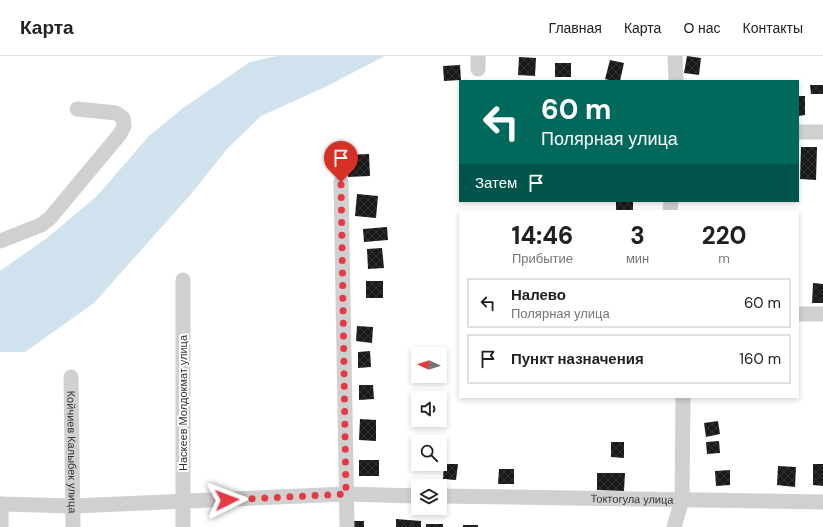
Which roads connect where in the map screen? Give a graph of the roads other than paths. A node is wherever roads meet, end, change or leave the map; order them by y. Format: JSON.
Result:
{"nodes":[{"id":1,"x":675,"y":56,"type":"edge"},
{"id":2,"x":676,"y":80,"type":"edge"},
{"id":3,"x":77,"y":109,"type":"dead end"},
{"id":4,"x":799,"y":132,"type":"edge"},
{"id":5,"x":823,"y":132,"type":"edge"},
{"id":6,"x":341,"y":182,"type":"dead end"},
{"id":7,"x":0,"y":241,"type":"edge"},
{"id":8,"x":183,"y":280,"type":"dead end"},
{"id":9,"x":800,"y":314,"type":"dead end"},
{"id":10,"x":823,"y":314,"type":"edge"},
{"id":11,"x":71,"y":378,"type":"dead end"},
{"id":12,"x":682,"y":398,"type":"edge"},
{"id":13,"x":346,"y":494,"type":"junction"},
{"id":14,"x":411,"y":496,"type":"edge"},
{"id":15,"x":447,"y":496,"type":"edge"},
{"id":16,"x":682,"y":500,"type":"junction"},
{"id":17,"x":182,"y":502,"type":"junction"},
{"id":18,"x":823,"y":502,"type":"edge"},
{"id":19,"x":0,"y":504,"type":"edge"},
{"id":20,"x":74,"y":506,"type":"junction"},
{"id":21,"x":1,"y":527,"type":"edge"},
{"id":22,"x":73,"y":527,"type":"edge"},
{"id":23,"x":183,"y":527,"type":"edge"},
{"id":24,"x":347,"y":527,"type":"edge"},
{"id":25,"x":674,"y":527,"type":"edge"}],
"edges":[{"from":1,"to":2,"type":"street"},
{"from":3,"to":7,"type":"street"},
{"from":4,"to":5,"type":"street"},
{"from":6,"to":13,"type":"street"},
{"from":8,"to":17,"type":"street","name":"Наскеев Молдокмат улица"},
{"from":9,"to":10,"type":"street"},
{"from":11,"to":20,"type":"street","name":"Койчиев Калыбек улица"},
{"from":12,"to":16,"type":"street"},
{"from":13,"to":14,"type":"street"},
{"from":13,"to":17,"type":"street"},
{"from":13,"to":24,"type":"street"},
{"from":15,"to":16,"type":"street","name":"Токтогула улица"},
{"from":16,"to":18,"type":"street","name":"Токтогула улица"},
{"from":16,"to":25,"type":"street"},
{"from":17,"to":20,"type":"street"},
{"from":17,"to":23,"type":"street","name":"Наскеев Молдокмат улица"},
{"from":19,"to":20,"type":"street"},
{"from":19,"to":21,"type":"street"},
{"from":20,"to":22,"type":"street","name":"Койчиев Калыбек улица"}]}
